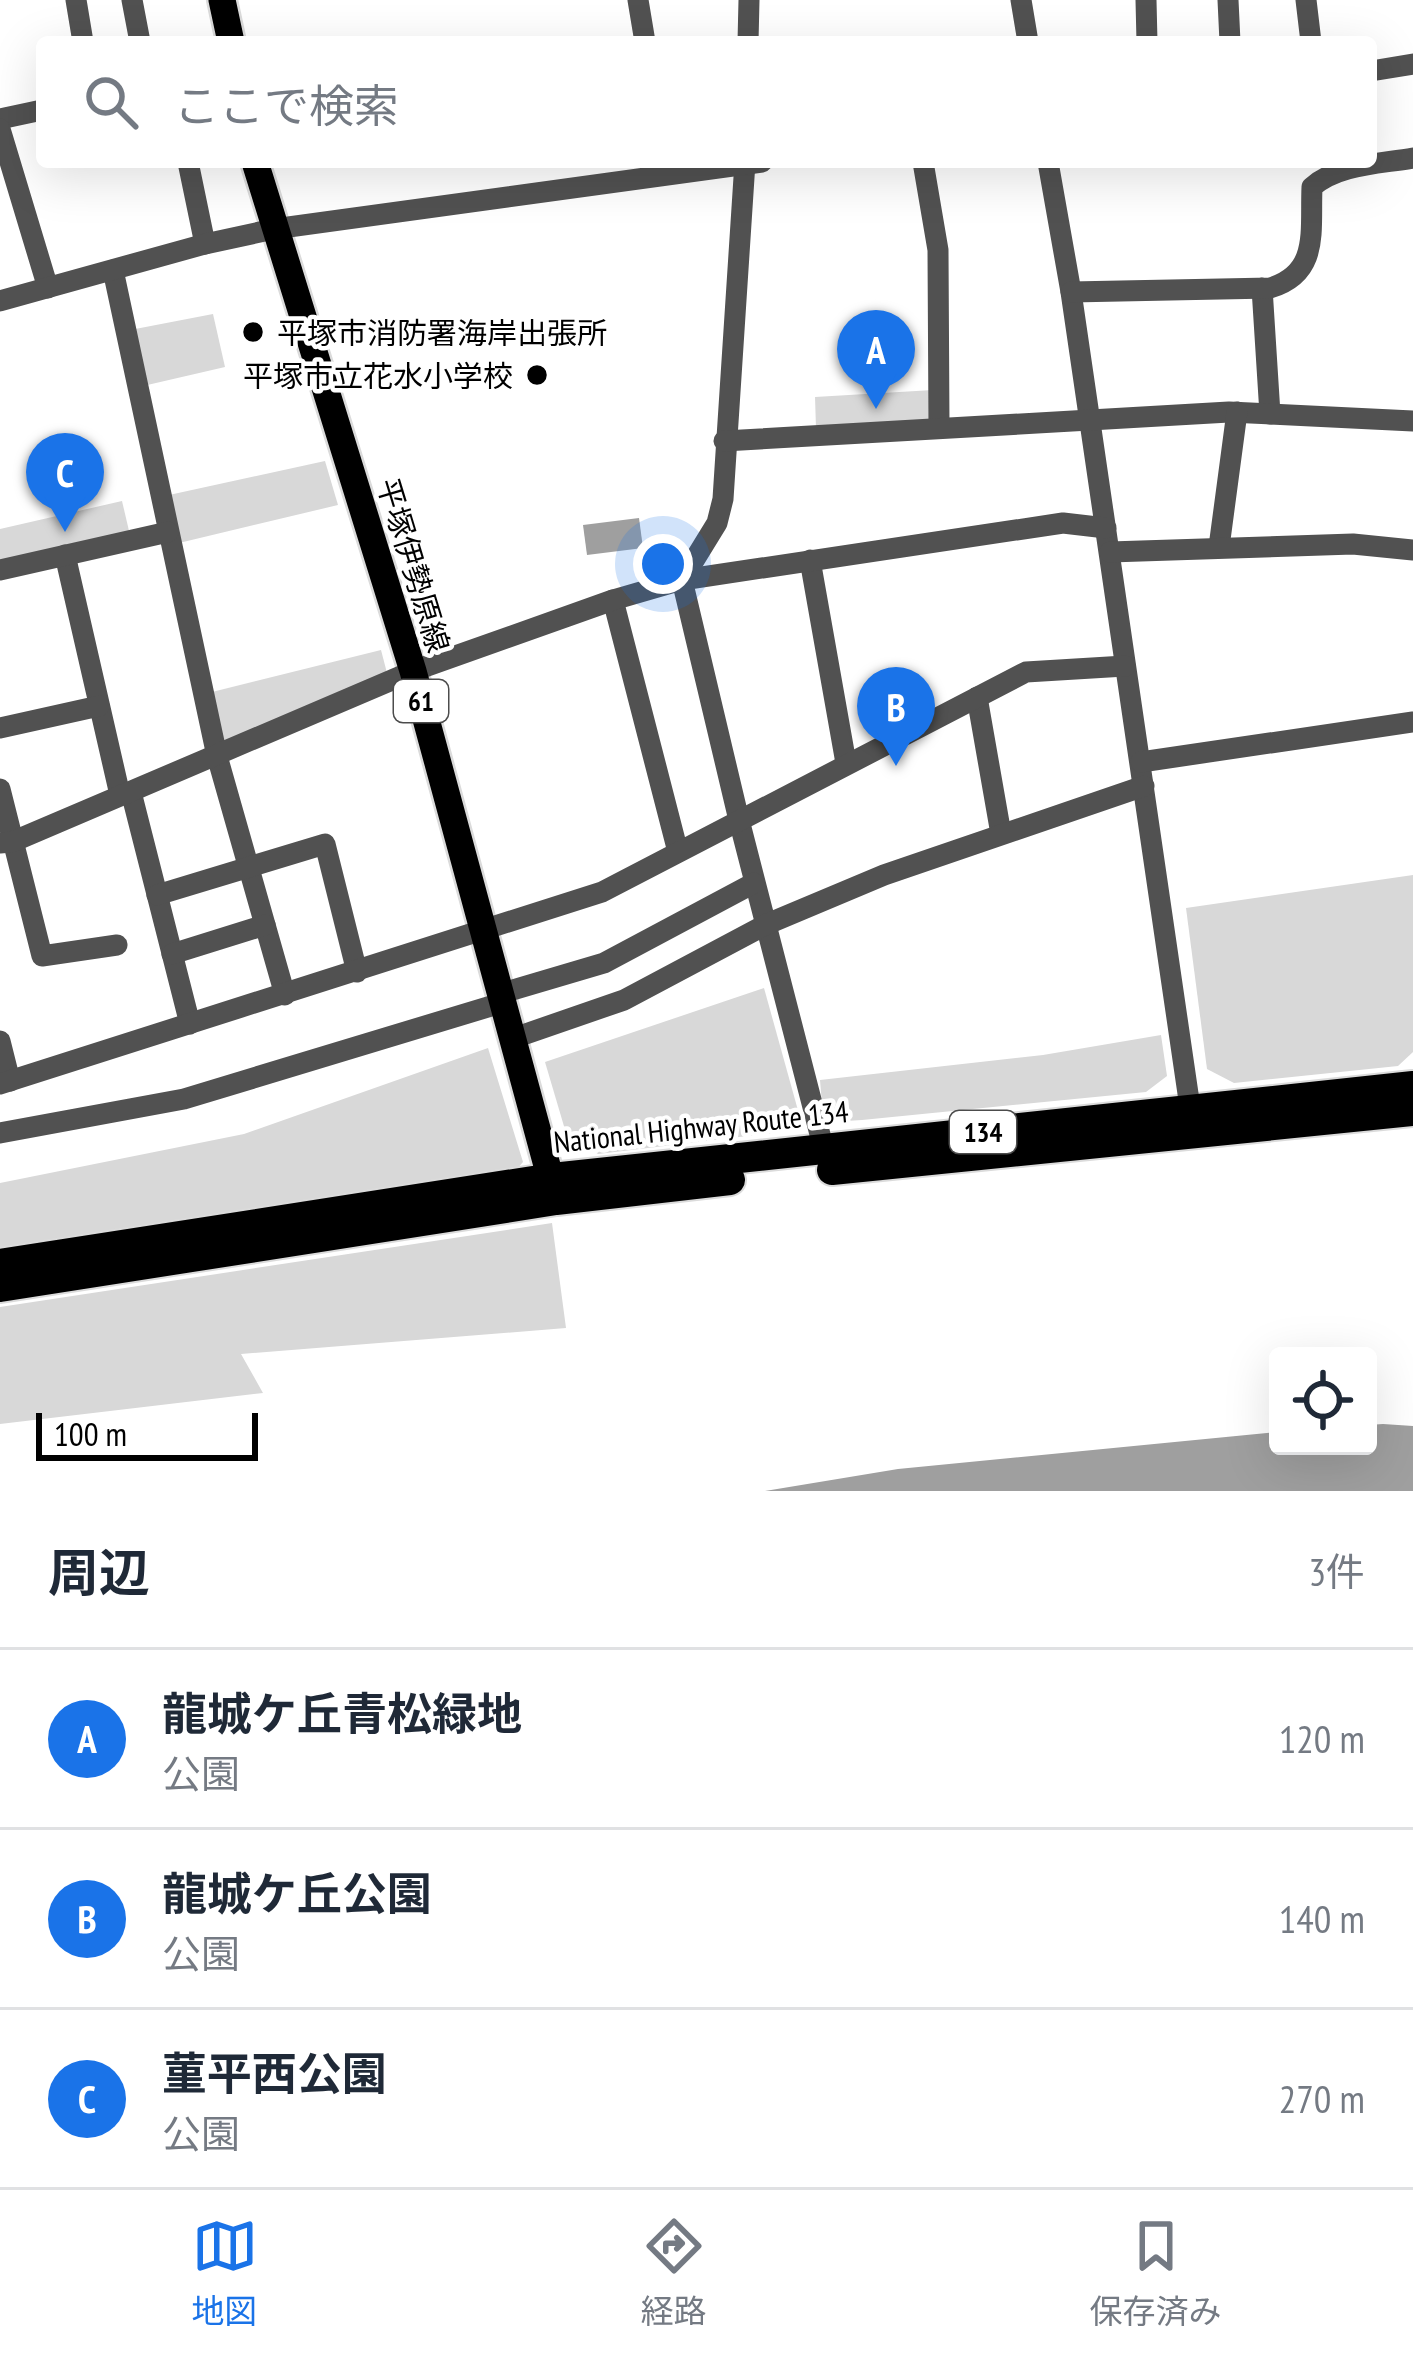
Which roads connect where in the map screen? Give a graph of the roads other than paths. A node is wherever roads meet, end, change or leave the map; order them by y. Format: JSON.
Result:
{"nodes":[{"id":1,"x":76,"y":0,"type":"edge"},
{"id":2,"x":132,"y":0,"type":"edge"},
{"id":3,"x":222,"y":0,"type":"edge"},
{"id":4,"x":638,"y":0,"type":"edge"},
{"id":5,"x":749,"y":0,"type":"edge"},
{"id":6,"x":1021,"y":0,"type":"edge"},
{"id":7,"x":1146,"y":0,"type":"edge"},
{"id":8,"x":1228,"y":0,"type":"edge"},
{"id":9,"x":1306,"y":0,"type":"edge"},
{"id":10,"x":82,"y":36,"type":"edge"},
{"id":11,"x":139,"y":36,"type":"edge"},
{"id":12,"x":230,"y":36,"type":"edge"},
{"id":13,"x":644,"y":36,"type":"edge"},
{"id":14,"x":748,"y":36,"type":"edge"},
{"id":15,"x":1027,"y":36,"type":"edge"},
{"id":16,"x":1147,"y":36,"type":"edge"},
{"id":17,"x":1230,"y":36,"type":"edge"},
{"id":18,"x":1310,"y":36,"type":"edge"},
{"id":19,"x":1413,"y":64,"type":"edge"},
{"id":20,"x":1377,"y":69,"type":"edge"},
{"id":21,"x":36,"y":111,"type":"edge"},
{"id":22,"x":0,"y":119,"type":"edge"},
{"id":23,"x":0,"y":129,"type":"edge"},
{"id":24,"x":1413,"y":158,"type":"edge"},
{"id":25,"x":1377,"y":165,"type":"edge"},
{"id":26,"x":189,"y":168,"type":"edge"},
{"id":27,"x":257,"y":168,"type":"edge"},
{"id":28,"x":668,"y":168,"type":"edge"},
{"id":29,"x":750,"y":168,"type":"edge"},
{"id":30,"x":924,"y":168,"type":"edge"},
{"id":31,"x":1049,"y":168,"type":"edge"},
{"id":32,"x":1364,"y":168,"type":"edge"},
{"id":33,"x":274,"y":229,"type":"junction"},
{"id":34,"x":206,"y":244,"type":"junction"},
{"id":35,"x":113,"y":270,"type":"junction"},
{"id":36,"x":48,"y":288,"type":"junction"},
{"id":37,"x":1262,"y":288,"type":"junction"},
{"id":38,"x":1071,"y":292,"type":"junction"},
{"id":39,"x":0,"y":301,"type":"edge"},
{"id":40,"x":1237,"y":412,"type":"junction"},
{"id":41,"x":1270,"y":414,"type":"junction"},
{"id":42,"x":1090,"y":418,"type":"junction"},
{"id":43,"x":1413,"y":421,"type":"edge"},
{"id":44,"x":939,"y":426,"type":"junction"},
{"id":45,"x":724,"y":441,"type":"junction"},
{"id":46,"x":1106,"y":528,"type":"junction"},
{"id":47,"x":168,"y":532,"type":"junction"},
{"id":48,"x":1219,"y":548,"type":"junction"},
{"id":49,"x":1413,"y":550,"type":"edge"},
{"id":50,"x":1110,"y":551,"type":"junction"},
{"id":51,"x":65,"y":555,"type":"junction"},
{"id":52,"x":811,"y":560,"type":"junction"},
{"id":53,"x":0,"y":570,"type":"edge"},
{"id":54,"x":682,"y":580,"type":"junction"},
{"id":55,"x":613,"y":600,"type":"junction"},
{"id":56,"x":1125,"y":666,"type":"junction"},
{"id":57,"x":413,"y":671,"type":"junction"},
{"id":58,"x":977,"y":697,"type":"junction"},
{"id":59,"x":99,"y":706,"type":"junction"},
{"id":60,"x":1413,"y":722,"type":"edge"},
{"id":61,"x":0,"y":728,"type":"edge"},
{"id":62,"x":217,"y":756,"type":"junction"},
{"id":63,"x":1141,"y":762,"type":"junction"},
{"id":64,"x":846,"y":763,"type":"junction"},
{"id":65,"x":1144,"y":786,"type":"junction"},
{"id":66,"x":0,"y":789,"type":"edge"},
{"id":67,"x":125,"y":793,"type":"junction"},
{"id":68,"x":739,"y":820,"type":"junction"},
{"id":69,"x":1001,"y":835,"type":"junction"},
{"id":70,"x":6,"y":843,"type":"edge"},
{"id":71,"x":678,"y":852,"type":"junction"},
{"id":72,"x":248,"y":866,"type":"junction"},
{"id":73,"x":754,"y":883,"type":"junction"},
{"id":74,"x":157,"y":896,"type":"junction"},
{"id":75,"x":265,"y":925,"type":"junction"},
{"id":76,"x":765,"y":925,"type":"junction"},
{"id":77,"x":482,"y":933,"type":"junction"},
{"id":78,"x":117,"y":945,"type":"dead end"},
{"id":79,"x":172,"y":954,"type":"junction"},
{"id":80,"x":357,"y":972,"type":"junction"},
{"id":81,"x":285,"y":995,"type":"junction"},
{"id":82,"x":500,"y":999,"type":"junction"},
{"id":83,"x":190,"y":1024,"type":"junction"},
{"id":84,"x":512,"y":1039,"type":"junction"},
{"id":85,"x":0,"y":1041,"type":"edge"},
{"id":86,"x":5,"y":1082,"type":"edge"},
{"id":87,"x":1413,"y":1086,"type":"edge"},
{"id":88,"x":1413,"y":1111,"type":"edge"},
{"id":89,"x":1192,"y":1121,"type":"junction"},
{"id":90,"x":0,"y":1133,"type":"edge"},
{"id":91,"x":824,"y":1150,"type":"junction"},
{"id":92,"x":554,"y":1189,"type":"junction"},
{"id":93,"x":0,"y":1264,"type":"edge"},
{"id":94,"x":0,"y":1287,"type":"edge"}],
"edges":[{"from":1,"to":10,"type":"street"},
{"from":2,"to":11,"type":"street"},
{"from":3,"to":12,"type":"main road"},
{"from":4,"to":13,"type":"street"},
{"from":5,"to":14,"type":"street"},
{"from":6,"to":15,"type":"street"},
{"from":7,"to":16,"type":"street"},
{"from":8,"to":17,"type":"street"},
{"from":9,"to":18,"type":"street"},
{"from":19,"to":20,"type":"street"},
{"from":21,"to":22,"type":"street"},
{"from":23,"to":36,"type":"street"},
{"from":24,"to":25,"type":"street"},
{"from":26,"to":34,"type":"street"},
{"from":27,"to":33,"type":"main road","name":"平塚伊勢原線","number":"61"},
{"from":28,"to":33,"type":"street"},
{"from":29,"to":45,"type":"street"},
{"from":30,"to":44,"type":"street"},
{"from":31,"to":38,"type":"street"},
{"from":32,"to":37,"type":"street"},
{"from":33,"to":34,"type":"street"},
{"from":33,"to":57,"type":"main road","name":"平塚伊勢原線","number":"61"},
{"from":34,"to":35,"type":"street"},
{"from":35,"to":36,"type":"street"},
{"from":35,"to":47,"type":"street"},
{"from":36,"to":39,"type":"street"},
{"from":37,"to":38,"type":"street"},
{"from":37,"to":41,"type":"street"},
{"from":38,"to":42,"type":"street"},
{"from":40,"to":41,"type":"street"},
{"from":40,"to":42,"type":"street"},
{"from":40,"to":48,"type":"street"},
{"from":41,"to":43,"type":"street"},
{"from":42,"to":44,"type":"street"},
{"from":42,"to":46,"type":"street"},
{"from":44,"to":45,"type":"street"},
{"from":45,"to":54,"type":"street"},
{"from":46,"to":50,"type":"street"},
{"from":46,"to":52,"type":"street"},
{"from":47,"to":51,"type":"street"},
{"from":47,"to":62,"type":"street"},
{"from":48,"to":49,"type":"street"},
{"from":48,"to":50,"type":"street"},
{"from":50,"to":56,"type":"street"},
{"from":51,"to":53,"type":"street"},
{"from":51,"to":59,"type":"street"},
{"from":52,"to":54,"type":"street"},
{"from":52,"to":64,"type":"street"},
{"from":54,"to":55,"type":"street"},
{"from":54,"to":68,"type":"street"},
{"from":55,"to":57,"type":"street"},
{"from":55,"to":71,"type":"street"},
{"from":56,"to":58,"type":"street"},
{"from":56,"to":63,"type":"street"},
{"from":57,"to":62,"type":"street"},
{"from":57,"to":77,"type":"main road","name":"平塚伊勢原線","number":"61"},
{"from":58,"to":64,"type":"street"},
{"from":58,"to":69,"type":"street"},
{"from":59,"to":61,"type":"street"},
{"from":59,"to":67,"type":"street"},
{"from":60,"to":63,"type":"street"},
{"from":62,"to":67,"type":"street"},
{"from":62,"to":72,"type":"street"},
{"from":63,"to":65,"type":"street"},
{"from":64,"to":68,"type":"street"},
{"from":65,"to":69,"type":"street"},
{"from":65,"to":89,"type":"street"},
{"from":66,"to":70,"type":"street"},
{"from":67,"to":70,"type":"street"},
{"from":67,"to":74,"type":"street"},
{"from":68,"to":71,"type":"street"},
{"from":68,"to":73,"type":"street"},
{"from":69,"to":76,"type":"street"},
{"from":70,"to":78,"type":"street"},
{"from":71,"to":77,"type":"street"},
{"from":72,"to":74,"type":"street"},
{"from":72,"to":75,"type":"street"},
{"from":72,"to":80,"type":"street"},
{"from":73,"to":76,"type":"street"},
{"from":73,"to":82,"type":"street"},
{"from":74,"to":79,"type":"street"},
{"from":75,"to":79,"type":"street"},
{"from":75,"to":81,"type":"street"},
{"from":76,"to":84,"type":"street"},
{"from":76,"to":91,"type":"street"},
{"from":77,"to":80,"type":"street"},
{"from":77,"to":82,"type":"main road","name":"平塚伊勢原線","number":"61"},
{"from":79,"to":83,"type":"street"},
{"from":80,"to":81,"type":"street"},
{"from":81,"to":83,"type":"street"},
{"from":82,"to":84,"type":"main road","name":"平塚伊勢原線","number":"61"},
{"from":82,"to":90,"type":"street"},
{"from":83,"to":86,"type":"street"},
{"from":84,"to":92,"type":"main road","name":"平塚伊勢原線","number":"61"},
{"from":85,"to":86,"type":"street"},
{"from":87,"to":89,"type":"highway","name":"National Highway Route 134","number":"134"},
{"from":88,"to":89,"type":"highway","name":"National Highway Route 134","number":"134"},
{"from":89,"to":91,"type":"highway","name":"National Highway Route 134","number":"134"},
{"from":89,"to":92,"type":"highway","name":"National Highway Route 134","number":"134"},
{"from":91,"to":92,"type":"highway","name":"National Highway Route 134","number":"134"},
{"from":92,"to":93,"type":"highway","name":"National Highway Route 134","number":"134"},
{"from":92,"to":94,"type":"highway","name":"National Highway Route 134","number":"134"}]}
